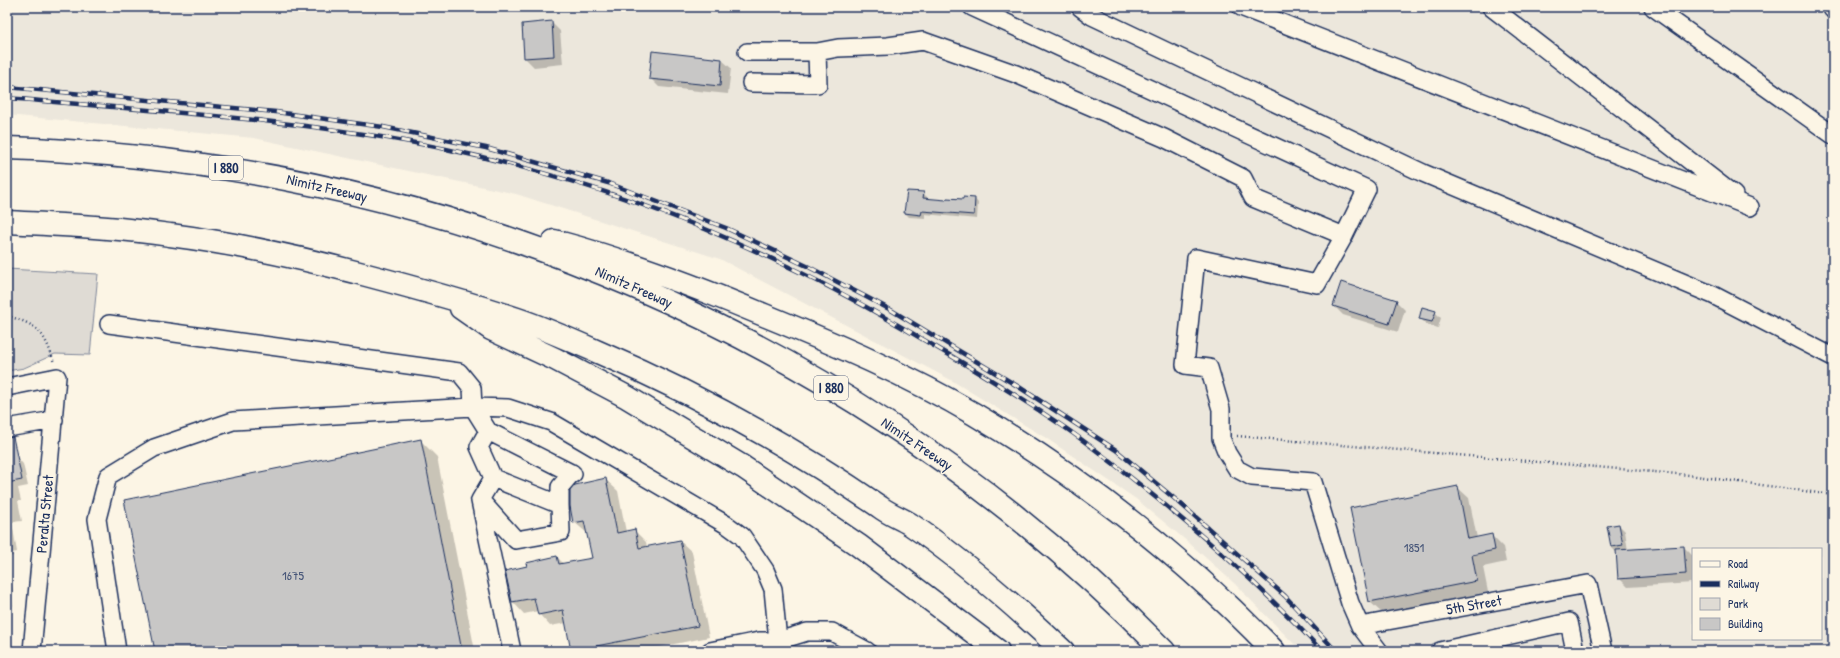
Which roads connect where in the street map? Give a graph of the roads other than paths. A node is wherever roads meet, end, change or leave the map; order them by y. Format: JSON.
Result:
{"nodes":[{"id":1,"x":972,"y":7,"type":"edge"},
{"id":2,"x":1080,"y":7,"type":"edge"},
{"id":3,"x":1241,"y":7,"type":"edge"},
{"id":4,"x":1491,"y":7,"type":"edge"},
{"id":5,"x":1653,"y":7,"type":"edge"},
{"id":6,"x":1831,"y":7,"type":"edge"},
{"id":7,"x":1833,"y":10,"type":"edge"},
{"id":8,"x":748,"y":52,"type":"dead end"},
{"id":9,"x":817,"y":52,"type":"junction"},
{"id":10,"x":752,"y":83,"type":"dead end"},
{"id":11,"x":1833,"y":135,"type":"edge"},
{"id":12,"x":7,"y":148,"type":"edge"},
{"id":13,"x":442,"y":216,"type":"junction"},
{"id":14,"x":7,"y":222,"type":"edge"},
{"id":15,"x":1344,"y":236,"type":"junction"},
{"id":16,"x":440,"y":294,"type":"junction"},
{"id":17,"x":109,"y":324,"type":"dead end"},
{"id":18,"x":1833,"y":357,"type":"edge"},
{"id":19,"x":7,"y":387,"type":"edge"},
{"id":20,"x":473,"y":407,"type":"junction"},
{"id":21,"x":54,"y":420,"type":"junction"},
{"id":22,"x":7,"y":428,"type":"edge"},
{"id":23,"x":488,"y":431,"type":"junction"},
{"id":24,"x":493,"y":478,"type":"junction"},
{"id":25,"x":480,"y":500,"type":"junction"},
{"id":26,"x":560,"y":505,"type":"junction"},
{"id":27,"x":1360,"y":626,"type":"junction"},
{"id":28,"x":832,"y":632,"type":"junction"},
{"id":29,"x":779,"y":646,"type":"edge"},
{"id":30,"x":32,"y":651,"type":"edge"},
{"id":31,"x":117,"y":651,"type":"edge"},
{"id":32,"x":512,"y":651,"type":"edge"},
{"id":33,"x":710,"y":651,"type":"edge"},
{"id":34,"x":837,"y":651,"type":"edge"},
{"id":35,"x":867,"y":651,"type":"edge"},
{"id":36,"x":998,"y":651,"type":"edge"},
{"id":37,"x":1063,"y":651,"type":"edge"},
{"id":38,"x":1164,"y":651,"type":"edge"},
{"id":39,"x":1274,"y":651,"type":"edge"},
{"id":40,"x":1379,"y":651,"type":"edge"},
{"id":41,"x":1440,"y":651,"type":"edge"},
{"id":42,"x":1575,"y":651,"type":"edge"},
{"id":43,"x":1603,"y":651,"type":"edge"}],
"edges":[{"from":1,"to":15,"type":"street"},
{"from":2,"to":18,"type":"street"},
{"from":3,"to":4,"type":"street"},
{"from":5,"to":11,"type":"street"},
{"from":6,"to":7,"type":"street"},
{"from":8,"to":9,"type":"street"},
{"from":9,"to":10,"type":"street"},
{"from":9,"to":15,"type":"street"},
{"from":12,"to":13,"type":"highway","name":"Nimitz Freeway","number":"I 880"},
{"from":13,"to":38,"type":"highway","name":"Nimitz Freeway","number":"I 880"},
{"from":13,"to":39,"type":"highway"},
{"from":14,"to":16,"type":"highway"},
{"from":15,"to":27,"type":"street"},
{"from":16,"to":36,"type":"highway"},
{"from":16,"to":37,"type":"highway"},
{"from":17,"to":20,"type":"street"},
{"from":19,"to":21,"type":"street","name":"Peralta Street"},
{"from":20,"to":23,"type":"street"},
{"from":20,"to":29,"type":"street"},
{"from":20,"to":31,"type":"street"},
{"from":21,"to":22,"type":"street"},
{"from":21,"to":30,"type":"street","name":"Peralta Street"},
{"from":23,"to":24,"type":"street"},
{"from":23,"to":26,"type":"street"},
{"from":24,"to":25,"type":"street"},
{"from":24,"to":26,"type":"street"},
{"from":25,"to":26,"type":"street"},
{"from":25,"to":32,"type":"street"},
{"from":27,"to":40,"type":"street"},
{"from":27,"to":43,"type":"street","name":"5th Street"},
{"from":28,"to":29,"type":"street"},
{"from":28,"to":34,"type":"street"},
{"from":28,"to":35,"type":"street"},
{"from":29,"to":33,"type":"street"},
{"from":41,"to":42,"type":"street"}]}
